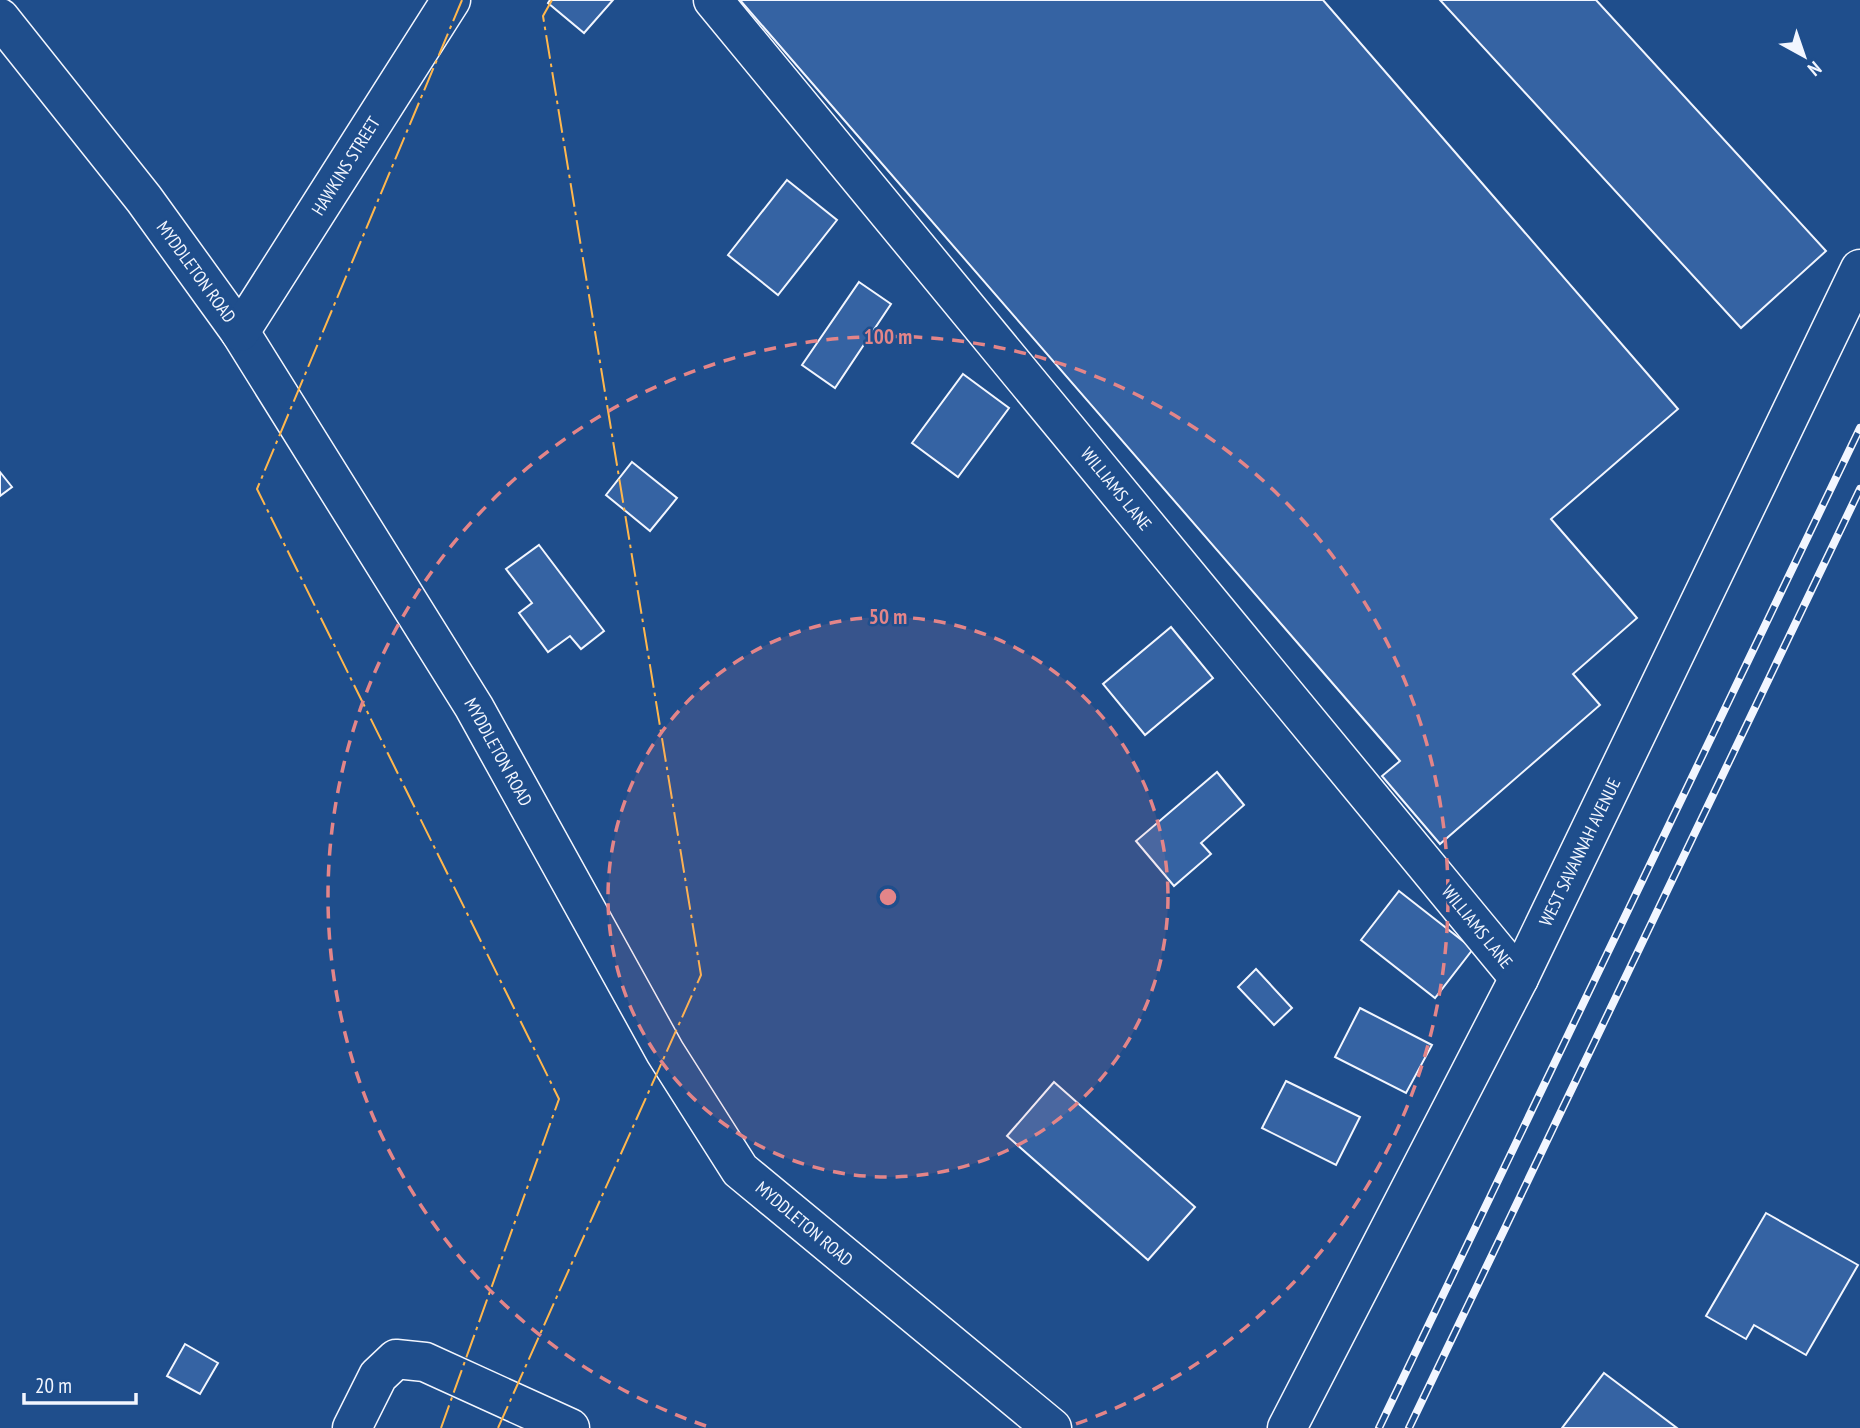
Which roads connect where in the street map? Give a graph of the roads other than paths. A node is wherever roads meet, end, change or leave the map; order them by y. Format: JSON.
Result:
{"nodes":[{"id":1,"x":452,"y":0,"type":"edge"},
{"id":2,"x":713,"y":0,"type":"edge"},
{"id":3,"x":0,"y":18,"type":"edge"},
{"id":4,"x":1860,"y":269,"type":"edge"},
{"id":5,"x":240,"y":332,"type":"junction"},
{"id":6,"x":1519,"y":978,"type":"junction"},
{"id":7,"x":352,"y":1428,"type":"edge"},
{"id":8,"x":570,"y":1428,"type":"edge"},
{"id":9,"x":1052,"y":1428,"type":"edge"},
{"id":10,"x":1287,"y":1428,"type":"edge"}],
"edges":[{"from":1,"to":5,"type":"street","name":"HAWKINS STREET"},
{"from":2,"to":6,"type":"street","name":"WILLIAMS LANE"},
{"from":3,"to":5,"type":"street","name":"MYDDLETON ROAD"},
{"from":4,"to":6,"type":"street","name":"WEST SAVANNAH AVENUE"},
{"from":5,"to":9,"type":"street","name":"MYDDLETON ROAD"},
{"from":6,"to":10,"type":"street","name":"WEST SAVANNAH AVENUE"},
{"from":7,"to":8,"type":"street"}]}
